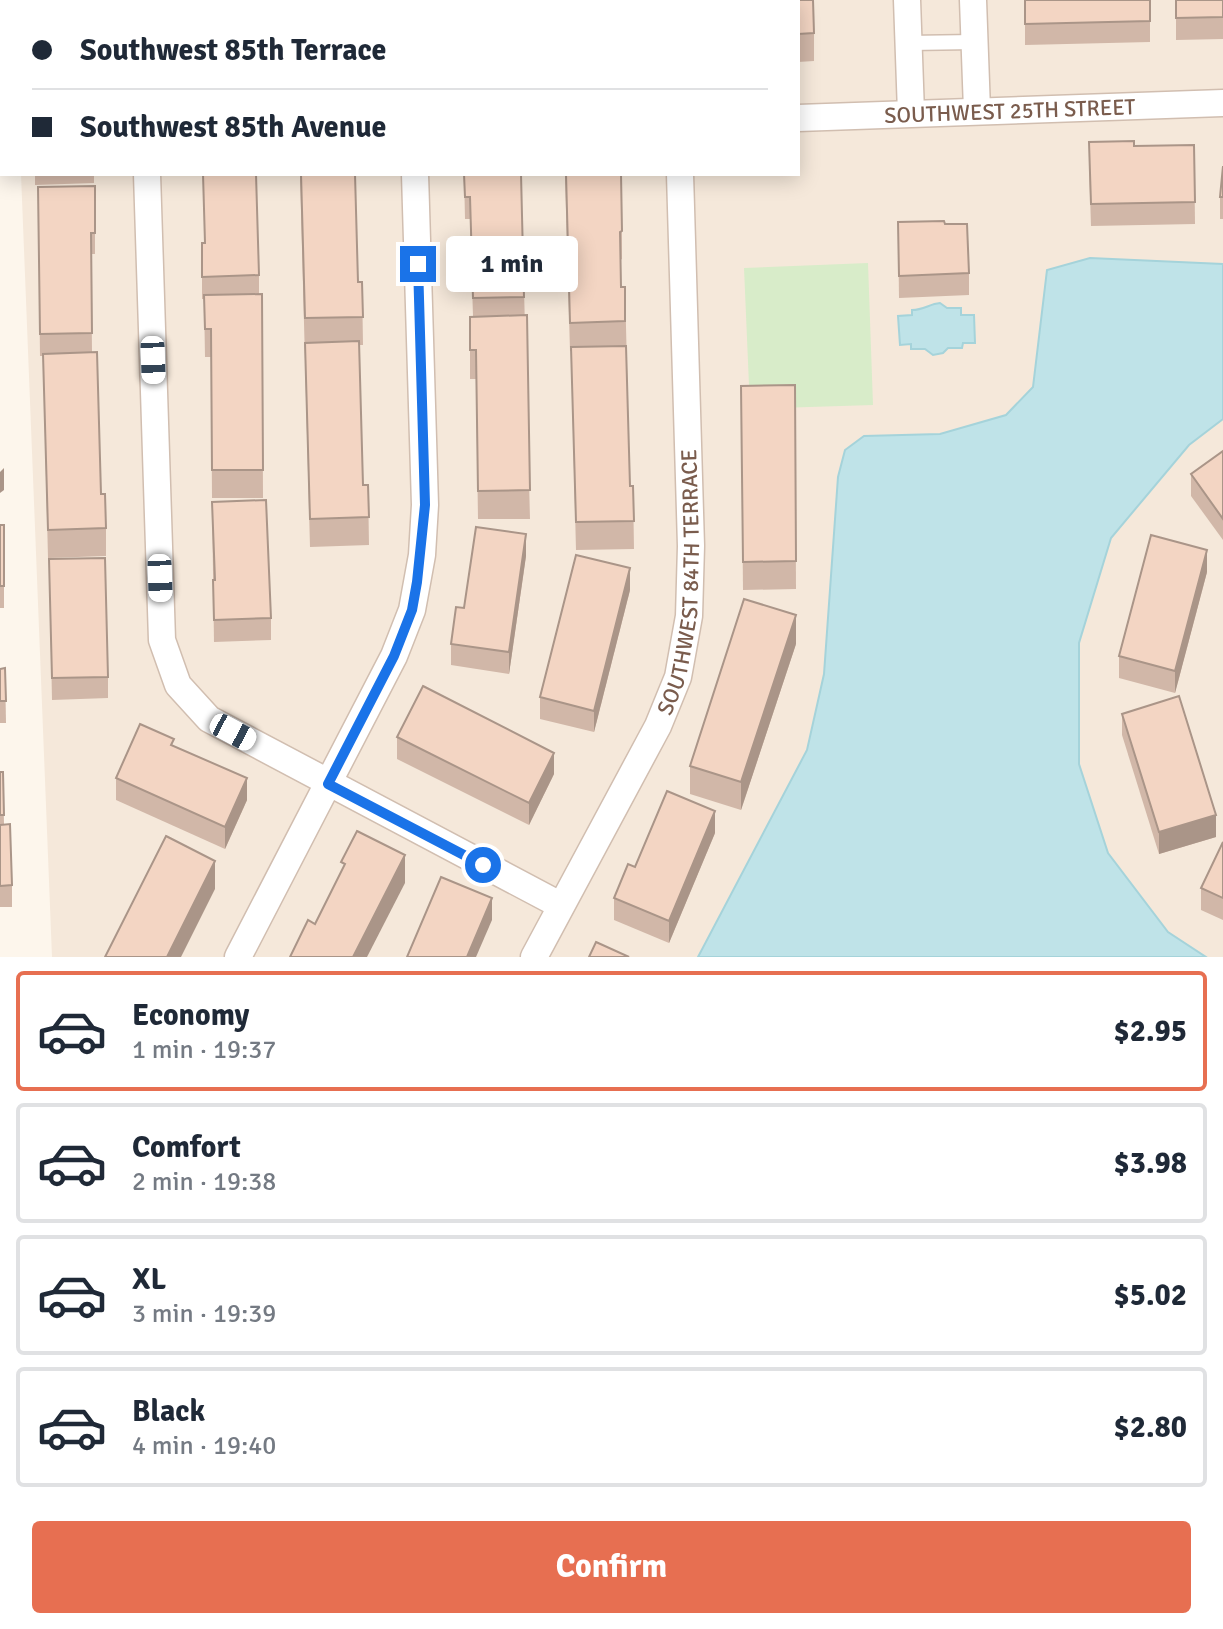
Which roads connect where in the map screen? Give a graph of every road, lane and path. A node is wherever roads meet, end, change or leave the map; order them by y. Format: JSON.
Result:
{"nodes":[{"id":1,"x":907,"y":0,"type":"edge"},
{"id":2,"x":973,"y":0,"type":"edge"},
{"id":3,"x":974,"y":42,"type":"junction"},
{"id":4,"x":909,"y":43,"type":"junction"},
{"id":5,"x":1223,"y":103,"type":"edge"},
{"id":6,"x":977,"y":110,"type":"junction"},
{"id":7,"x":911,"y":113,"type":"junction"},
{"id":8,"x":800,"y":118,"type":"edge"},
{"id":9,"x":147,"y":176,"type":"edge"},
{"id":10,"x":415,"y":176,"type":"edge"},
{"id":11,"x":680,"y":176,"type":"edge"},
{"id":12,"x":328,"y":784,"type":"junction"},
{"id":13,"x":560,"y":905,"type":"junction"},
{"id":14,"x":238,"y":957,"type":"edge"},
{"id":15,"x":534,"y":957,"type":"edge"}],
"edges":[{"from":1,"to":4,"type":"street"},
{"from":2,"to":3,"type":"street"},
{"from":3,"to":4,"type":"lane"},
{"from":3,"to":6,"type":"street"},
{"from":4,"to":7,"type":"street"},
{"from":5,"to":6,"type":"street","name":"SOUTHWEST 25TH STREET"},
{"from":6,"to":7,"type":"street","name":"SOUTHWEST 25TH STREET"},
{"from":7,"to":8,"type":"street","name":"SOUTHWEST 25TH STREET"},
{"from":9,"to":12,"type":"street"},
{"from":10,"to":12,"type":"street"},
{"from":11,"to":13,"type":"street","name":"SOUTHWEST 84TH TERRACE"},
{"from":12,"to":13,"type":"street"},
{"from":12,"to":14,"type":"street"},
{"from":13,"to":15,"type":"street","name":"SOUTHWEST 84TH TERRACE"}]}
